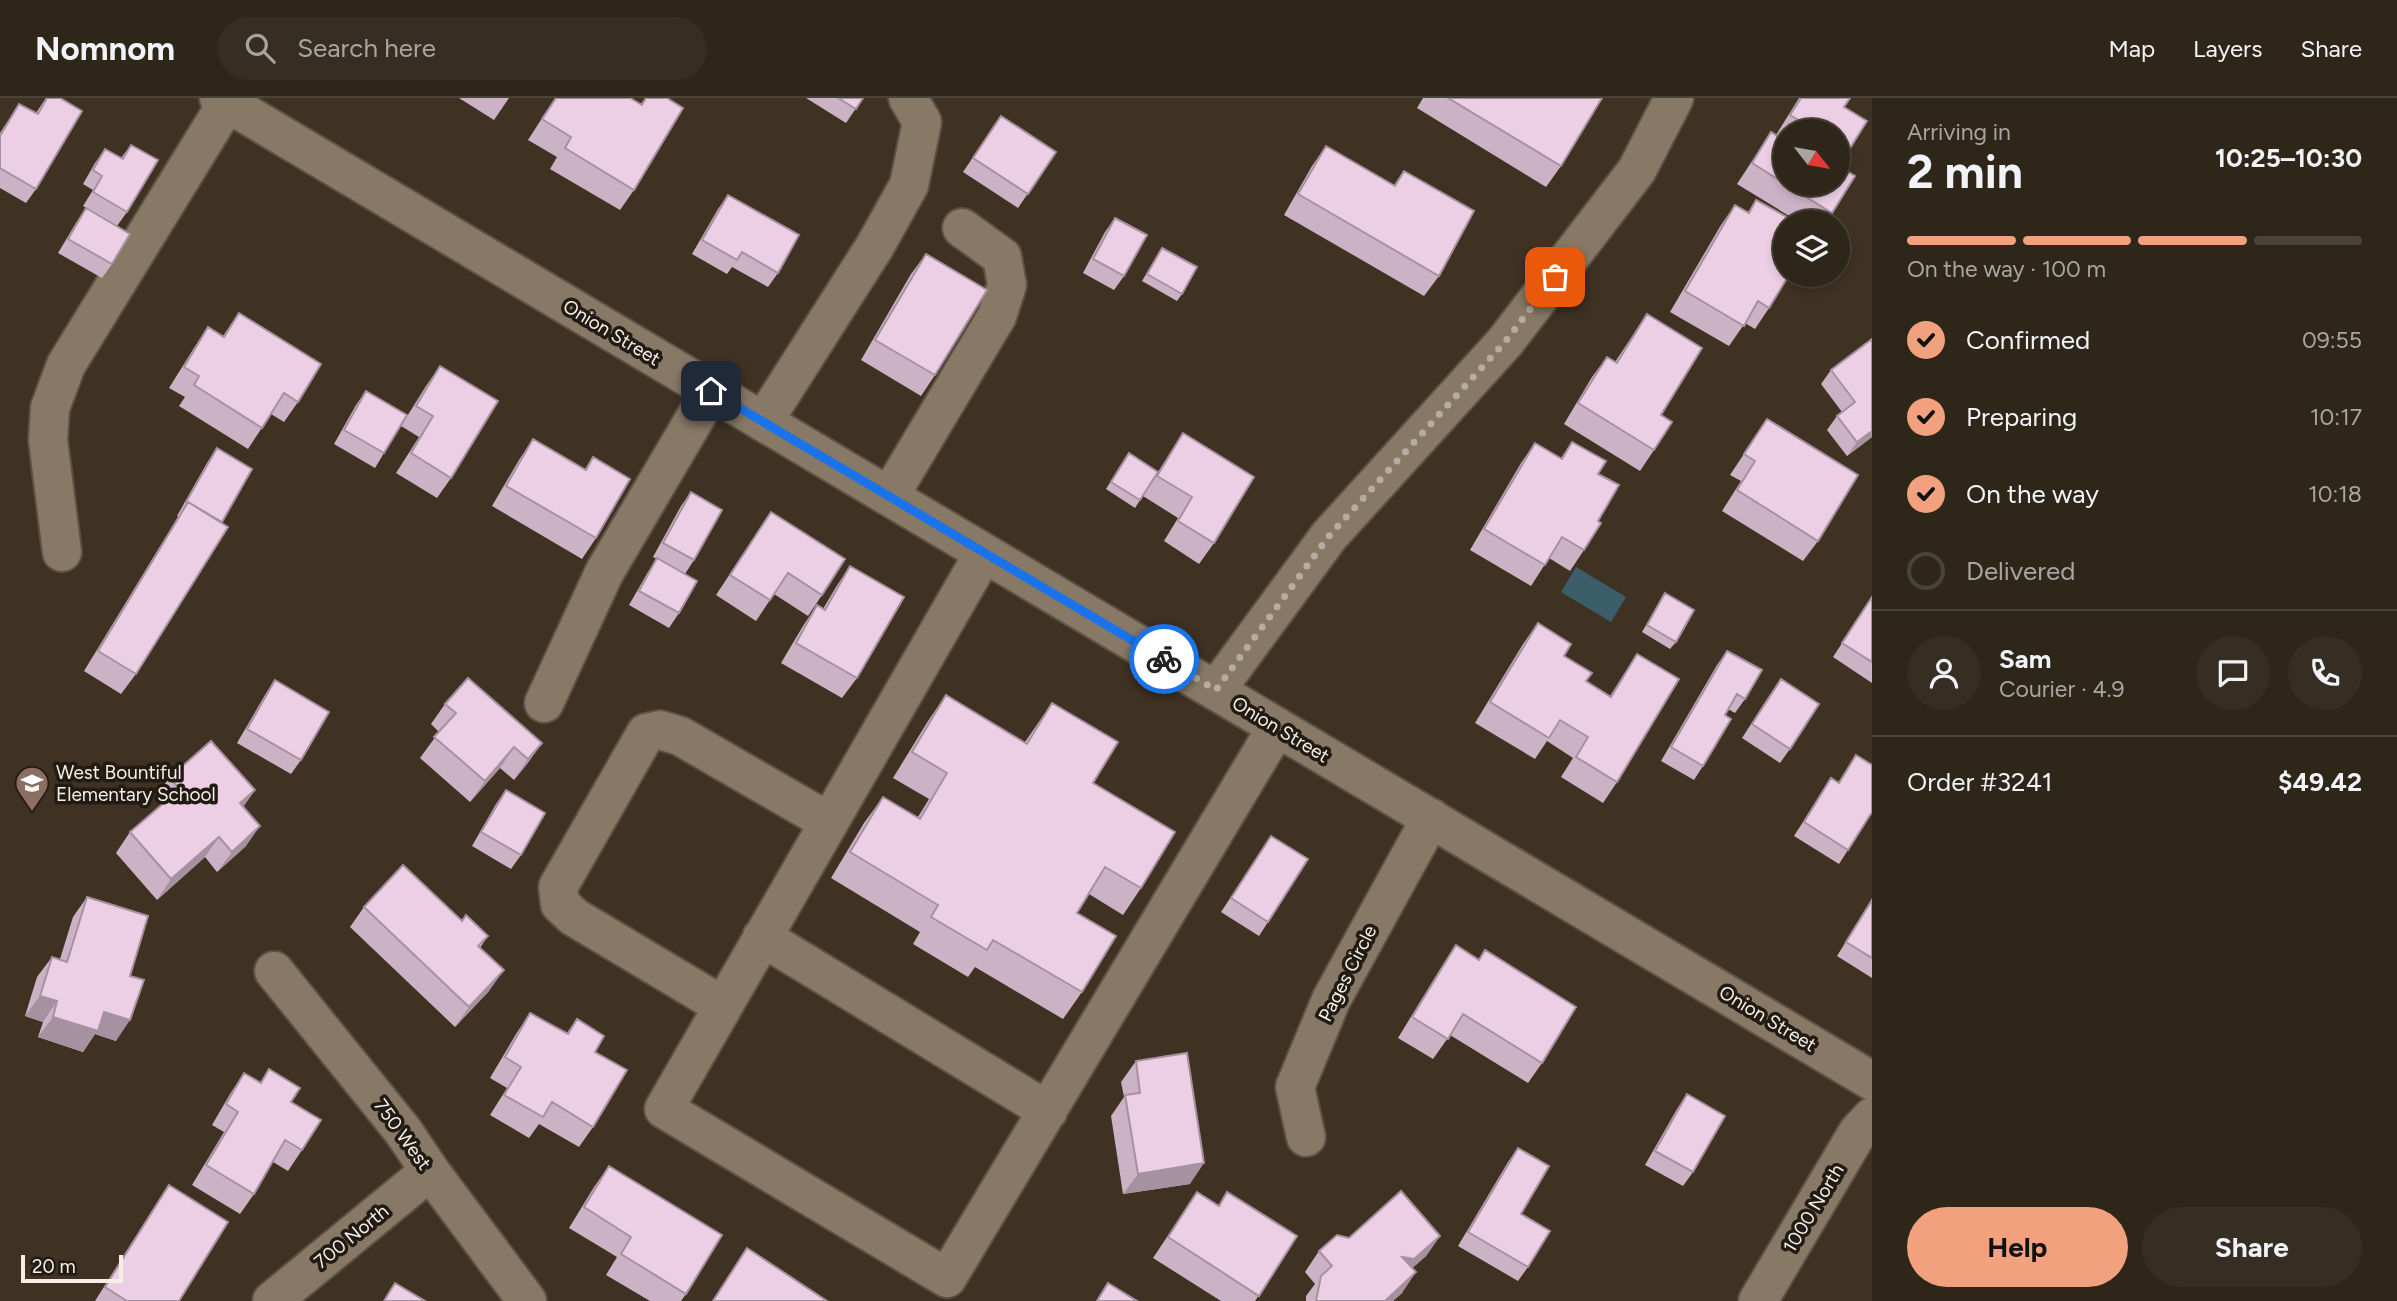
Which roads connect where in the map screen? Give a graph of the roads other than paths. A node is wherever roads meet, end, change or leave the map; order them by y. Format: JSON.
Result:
{"nodes":[{"id":1,"x":908,"y":98,"type":"edge"},
{"id":2,"x":1674,"y":98,"type":"edge"},
{"id":3,"x":223,"y":100,"type":"edge"},
{"id":4,"x":962,"y":228,"type":"dead end"},
{"id":5,"x":711,"y":391,"type":"junction"},
{"id":6,"x":763,"y":422,"type":"junction"},
{"id":7,"x":890,"y":495,"type":"junction"},
{"id":8,"x":62,"y":552,"type":"dead end"},
{"id":9,"x":984,"y":553,"type":"junction"},
{"id":10,"x":1216,"y":690,"type":"junction"},
{"id":11,"x":544,"y":703,"type":"dead end"},
{"id":12,"x":1277,"y":727,"type":"junction"},
{"id":13,"x":1431,"y":818,"type":"junction"},
{"id":14,"x":829,"y":822,"type":"junction"},
{"id":15,"x":762,"y":937,"type":"junction"},
{"id":16,"x":274,"y":971,"type":"dead end"},
{"id":17,"x":723,"y":1006,"type":"junction"},
{"id":18,"x":1872,"y":1081,"type":"edge"},
{"id":19,"x":1048,"y":1111,"type":"junction"},
{"id":20,"x":1872,"y":1117,"type":"edge"},
{"id":21,"x":1306,"y":1137,"type":"dead end"},
{"id":22,"x":430,"y":1171,"type":"junction"},
{"id":23,"x":272,"y":1301,"type":"edge"},
{"id":24,"x":527,"y":1301,"type":"edge"},
{"id":25,"x":1758,"y":1301,"type":"edge"}],
"edges":[{"from":1,"to":6,"type":"street"},
{"from":2,"to":10,"type":"street"},
{"from":3,"to":5,"type":"street","name":"Onion Street"},
{"from":3,"to":8,"type":"street"},
{"from":4,"to":7,"type":"street"},
{"from":5,"to":6,"type":"street","name":"Onion Street"},
{"from":5,"to":11,"type":"street"},
{"from":6,"to":7,"type":"street","name":"Onion Street"},
{"from":7,"to":9,"type":"street","name":"Onion Street"},
{"from":9,"to":10,"type":"street","name":"Onion Street"},
{"from":9,"to":14,"type":"street"},
{"from":10,"to":12,"type":"street","name":"Onion Street"},
{"from":12,"to":13,"type":"street","name":"Onion Street"},
{"from":12,"to":19,"type":"street"},
{"from":13,"to":18,"type":"street","name":"Onion Street"},
{"from":13,"to":21,"type":"street","name":"Pages Circle"},
{"from":14,"to":15,"type":"street"},
{"from":14,"to":17,"type":"street"},
{"from":15,"to":17,"type":"street"},
{"from":15,"to":19,"type":"street"},
{"from":16,"to":22,"type":"street","name":"750 West"},
{"from":17,"to":19,"type":"street"},
{"from":20,"to":25,"type":"street","name":"1000 North"},
{"from":22,"to":23,"type":"street","name":"700 North"},
{"from":22,"to":24,"type":"street","name":"750 West"}]}
